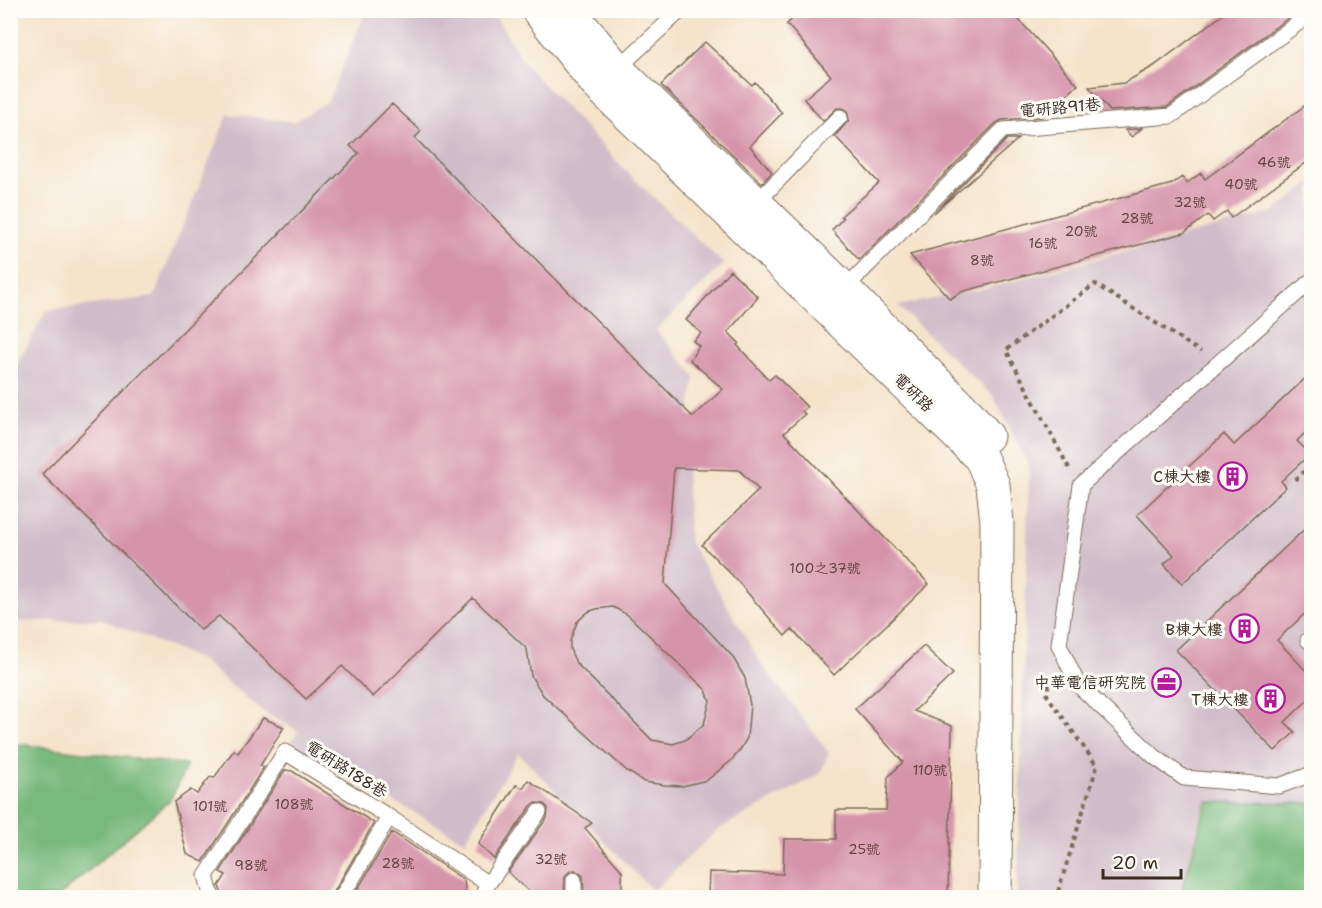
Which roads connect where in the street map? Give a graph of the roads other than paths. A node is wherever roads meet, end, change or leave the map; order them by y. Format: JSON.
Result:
{"nodes":[{"id":1,"x":538,"y":10,"type":"edge"},
{"id":2,"x":568,"y":10,"type":"edge"},
{"id":3,"x":681,"y":10,"type":"edge"},
{"id":4,"x":1311,"y":13,"type":"edge"},
{"id":5,"x":617,"y":69,"type":"junction"},
{"id":6,"x":840,"y":117,"type":"dead end"},
{"id":7,"x":755,"y":204,"type":"junction"},
{"id":8,"x":1311,"y":280,"type":"edge"},
{"id":9,"x":844,"y":290,"type":"junction"},
{"id":10,"x":1311,"y":774,"type":"edge"},
{"id":11,"x":539,"y":812,"type":"dead end"},
{"id":12,"x":388,"y":817,"type":"junction"},
{"id":13,"x":574,"y":880,"type":"dead end"},
{"id":14,"x":485,"y":891,"type":"edge"},
{"id":15,"x":212,"y":897,"type":"edge"},
{"id":16,"x":340,"y":897,"type":"edge"},
{"id":17,"x":574,"y":897,"type":"edge"},
{"id":18,"x":995,"y":897,"type":"edge"},
{"id":19,"x":1010,"y":897,"type":"edge"}],
"edges":[{"from":1,"to":18,"type":"street","name":"電研路"},
{"from":2,"to":5,"type":"street","name":"電研路"},
{"from":3,"to":5,"type":"lane"},
{"from":4,"to":9,"type":"lane","name":"電研路91巷"},
{"from":5,"to":7,"type":"street","name":"電研路"},
{"from":6,"to":7,"type":"lane"},
{"from":7,"to":9,"type":"street","name":"電研路"},
{"from":8,"to":10,"type":"lane"},
{"from":9,"to":19,"type":"street","name":"電研路"},
{"from":11,"to":14,"type":"lane"},
{"from":12,"to":14,"type":"lane","name":"電研路188巷"},
{"from":12,"to":15,"type":"lane","name":"電研路188巷"},
{"from":12,"to":16,"type":"lane"},
{"from":13,"to":17,"type":"lane"}]}
